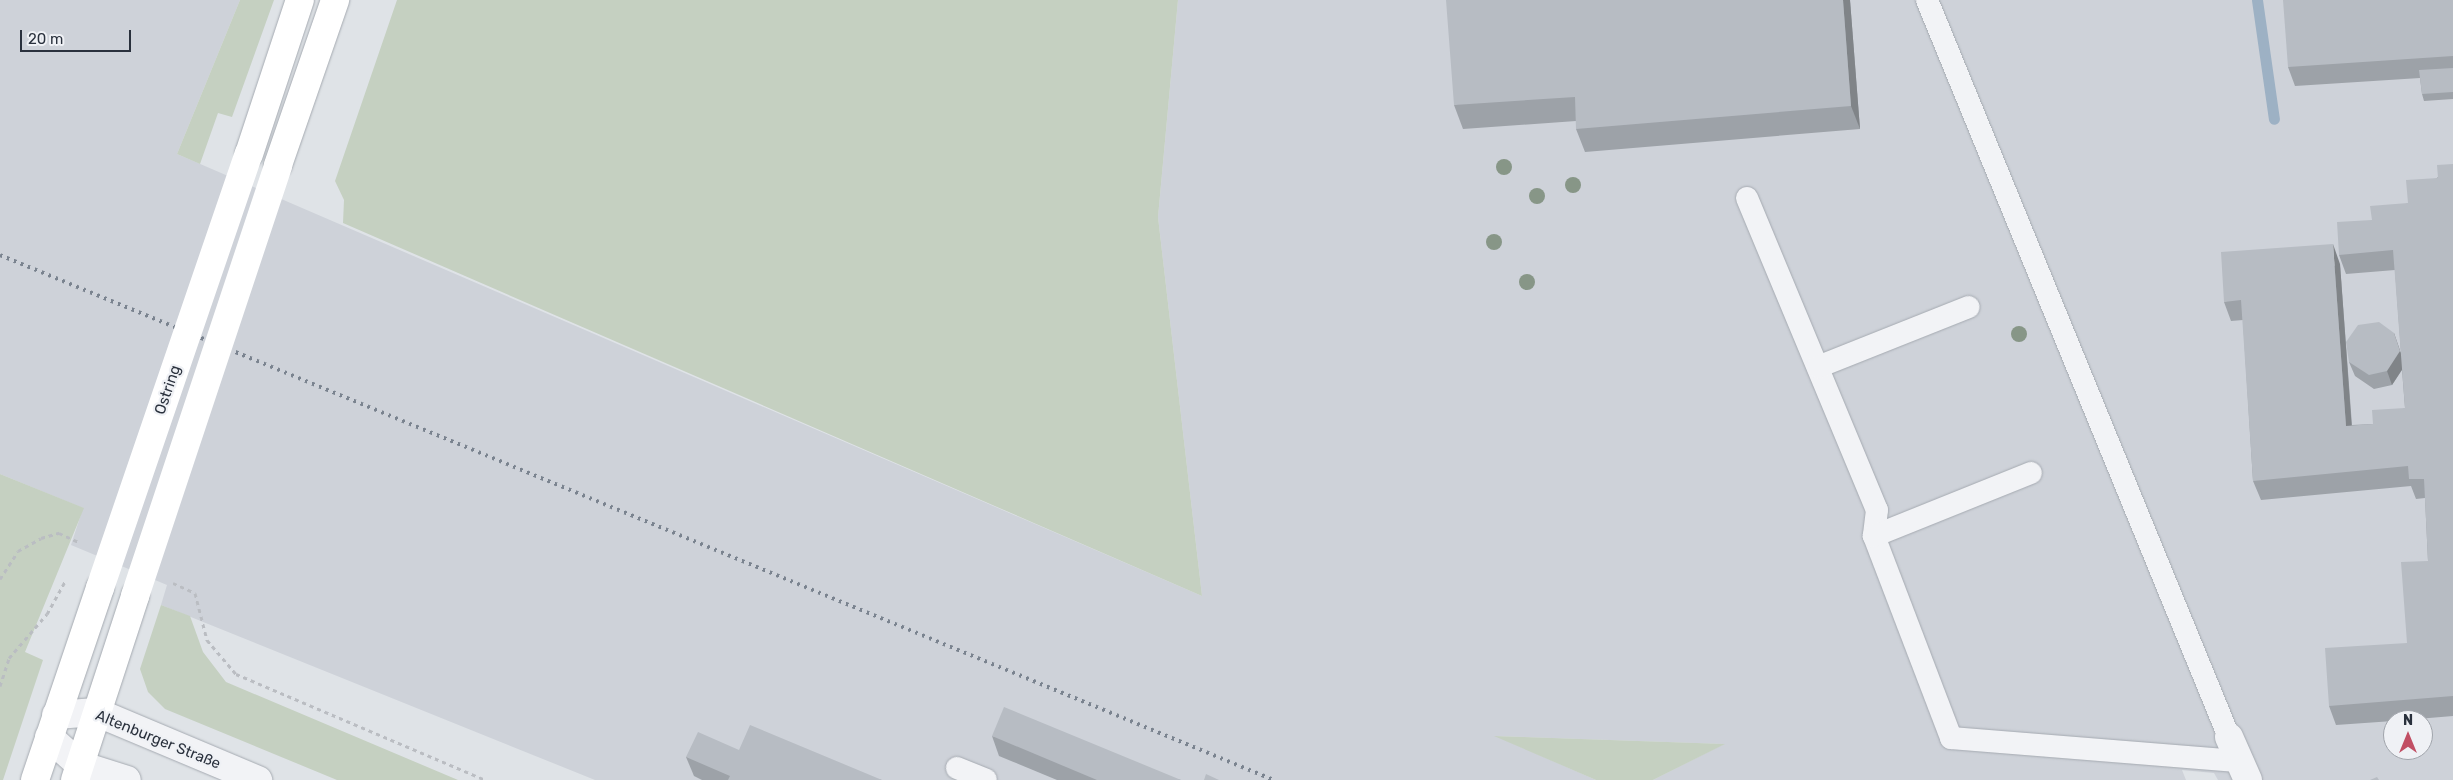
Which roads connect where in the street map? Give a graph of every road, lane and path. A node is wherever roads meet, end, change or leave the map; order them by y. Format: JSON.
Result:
{"nodes":[{"id":1,"x":300,"y":0,"type":"edge"},
{"id":2,"x":335,"y":0,"type":"edge"},
{"id":3,"x":1927,"y":0,"type":"edge"},
{"id":4,"x":1747,"y":198,"type":"dead end"},
{"id":5,"x":1969,"y":306,"type":"dead end"},
{"id":6,"x":1818,"y":367,"type":"junction"},
{"id":7,"x":2031,"y":473,"type":"dead end"},
{"id":8,"x":59,"y":533,"type":"dead end"},
{"id":9,"x":1874,"y":536,"type":"junction"},
{"id":10,"x":0,"y":579,"type":"edge"},
{"id":11,"x":66,"y":579,"type":"dead end"},
{"id":12,"x":195,"y":593,"type":"dead end"},
{"id":13,"x":0,"y":686,"type":"edge"},
{"id":14,"x":96,"y":712,"type":"junction"},
{"id":15,"x":52,"y":726,"type":"junction"},
{"id":16,"x":2230,"y":737,"type":"joint"},
{"id":17,"x":957,"y":768,"type":"dead end"},
{"id":18,"x":2244,"y":771,"type":"edge"},
{"id":19,"x":78,"y":773,"type":"edge"},
{"id":20,"x":35,"y":780,"type":"edge"},
{"id":21,"x":127,"y":780,"type":"edge"},
{"id":22,"x":258,"y":780,"type":"edge"},
{"id":23,"x":486,"y":780,"type":"edge"},
{"id":24,"x":986,"y":780,"type":"edge"}],
"edges":[{"from":1,"to":15,"type":"main road","name":"Ostring","bridge":true},
{"from":2,"to":14,"type":"main road","bridge":true},
{"from":3,"to":16,"type":"lane"},
{"from":4,"to":6,"type":"lane"},
{"from":5,"to":6,"type":"lane"},
{"from":6,"to":9,"type":"lane"},
{"from":7,"to":9,"type":"lane"},
{"from":8,"to":10,"type":"path"},
{"from":9,"to":18,"type":"lane"},
{"from":11,"to":13,"type":"path"},
{"from":12,"to":23,"type":"path"},
{"from":14,"to":15,"type":"street","name":"Altenburger Straße"},
{"from":14,"to":19,"type":"main road"},
{"from":14,"to":22,"type":"street","name":"Altenburger Straße"},
{"from":15,"to":19,"type":"street"},
{"from":15,"to":20,"type":"main road","name":"Ostring"},
{"from":16,"to":18,"type":"street"},
{"from":17,"to":24,"type":"lane"},
{"from":19,"to":21,"type":"street"}]}
